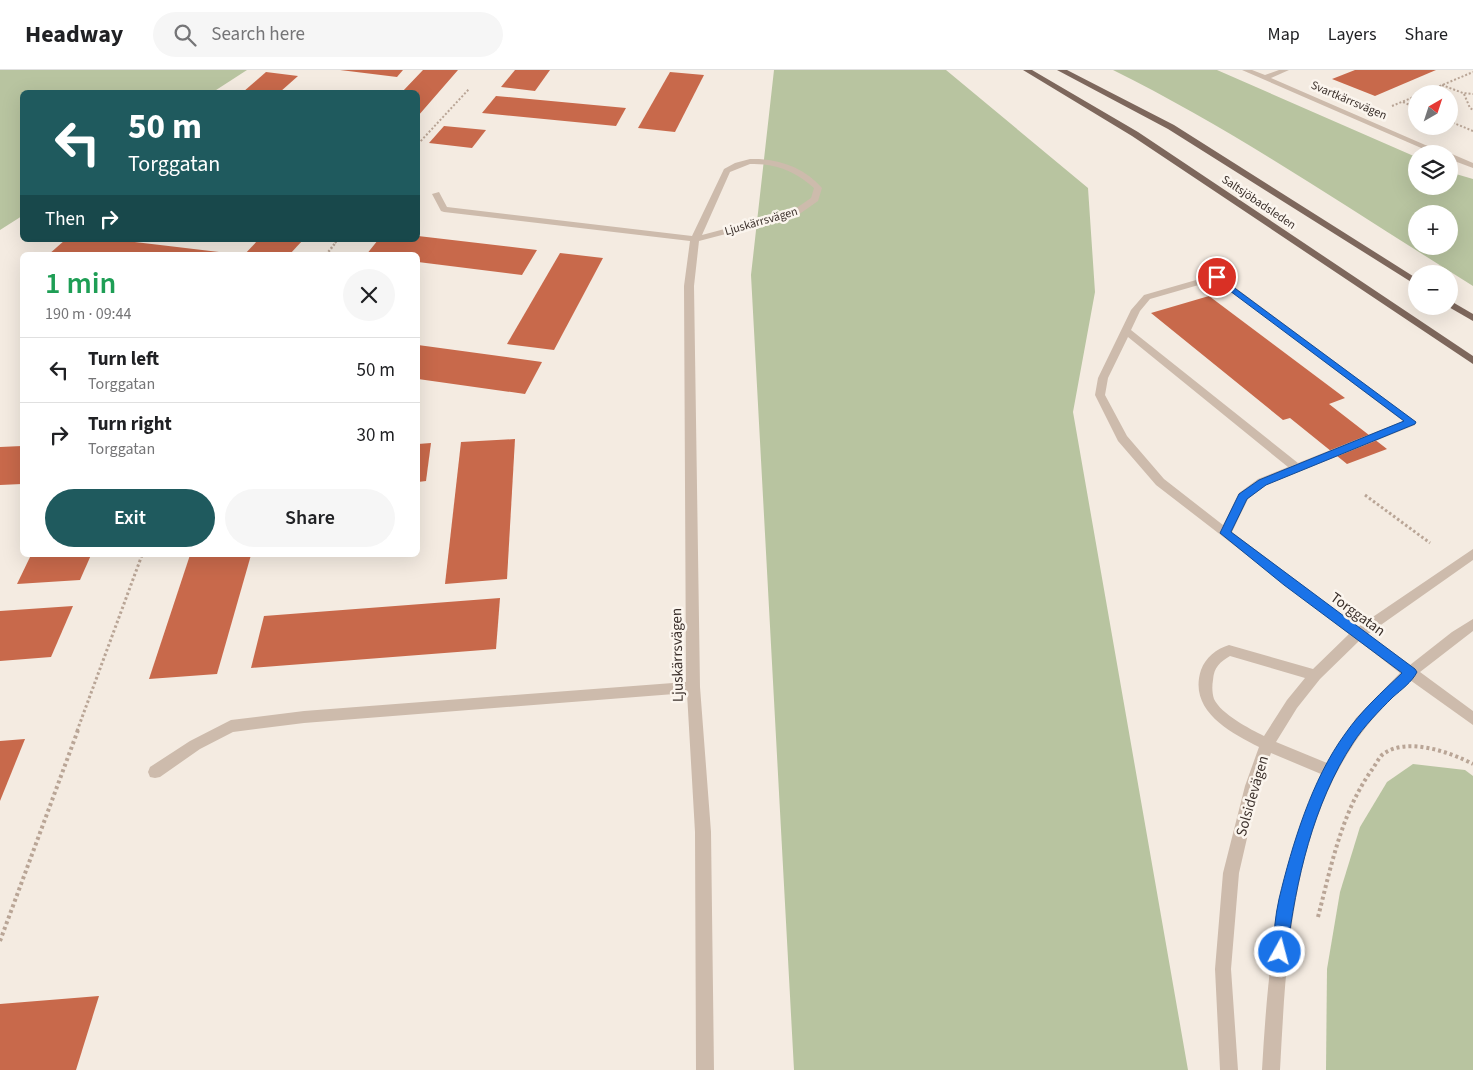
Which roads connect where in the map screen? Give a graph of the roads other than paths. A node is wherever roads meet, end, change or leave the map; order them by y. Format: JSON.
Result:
{"nodes":[{"id":1,"x":1027,"y":70,"type":"edge"},
{"id":2,"x":1061,"y":70,"type":"edge"},
{"id":3,"x":1246,"y":70,"type":"edge"},
{"id":4,"x":1285,"y":70,"type":"edge"},
{"id":5,"x":1265,"y":78,"type":"junction"},
{"id":6,"x":1421,"y":145,"type":"edge"},
{"id":7,"x":1458,"y":160,"type":"edge"},
{"id":8,"x":1473,"y":166,"type":"edge"},
{"id":9,"x":436,"y":194,"type":"dead end"},
{"id":10,"x":695,"y":239,"type":"junction"},
{"id":11,"x":1408,"y":277,"type":"edge"},
{"id":12,"x":1458,"y":308,"type":"edge"},
{"id":13,"x":1473,"y":318,"type":"edge"},
{"id":14,"x":1126,"y":331,"type":"junction"},
{"id":15,"x":1473,"y":361,"type":"edge"},
{"id":16,"x":1297,"y":468,"type":"junction"},
{"id":17,"x":1225,"y":533,"type":"junction"},
{"id":18,"x":1473,"y":554,"type":"edge"},
{"id":19,"x":1473,"y":624,"type":"edge"},
{"id":20,"x":1358,"y":634,"type":"junction"},
{"id":21,"x":1410,"y":672,"type":"junction"},
{"id":22,"x":1315,"y":675,"type":"junction"},
{"id":23,"x":693,"y":687,"type":"junction"},
{"id":24,"x":1473,"y":719,"type":"edge"},
{"id":25,"x":1267,"y":744,"type":"junction"},
{"id":26,"x":1330,"y":771,"type":"junction"},
{"id":27,"x":155,"y":772,"type":"dead end"},
{"id":28,"x":705,"y":1070,"type":"edge"},
{"id":29,"x":1229,"y":1070,"type":"edge"},
{"id":30,"x":1271,"y":1070,"type":"edge"}],
"edges":[{"from":1,"to":15,"type":"main road","name":"Saltsjöbadsleden"},
{"from":2,"to":11,"type":"main road","name":"Saltsjöbadsleden"},
{"from":3,"to":5,"type":"street","name":"Svartkärrsvägen"},
{"from":4,"to":5,"type":"street"},
{"from":5,"to":6,"type":"street","name":"Svartkärrsvägen"},
{"from":7,"to":8,"type":"street"},
{"from":9,"to":10,"type":"street"},
{"from":10,"to":10,"type":"street","name":"Ljuskärrsvägen"},
{"from":10,"to":23,"type":"street","name":"Ljuskärrsvägen"},
{"from":12,"to":13,"type":"main road"},
{"from":14,"to":16,"type":"street"},
{"from":14,"to":16,"type":"street","name":"Torggatan"},
{"from":14,"to":17,"type":"street","name":"Torggatan"},
{"from":16,"to":17,"type":"street"},
{"from":17,"to":20,"type":"street","name":"Torggatan"},
{"from":18,"to":20,"type":"street","name":"Solsidevägen"},
{"from":19,"to":21,"type":"street"},
{"from":20,"to":21,"type":"street","name":"Torggatan"},
{"from":20,"to":22,"type":"street","name":"Solsidevägen"},
{"from":21,"to":24,"type":"street","name":"Torggatan"},
{"from":21,"to":26,"type":"street"},
{"from":22,"to":25,"type":"street","name":"Solsidevägen"},
{"from":22,"to":25,"type":"street"},
{"from":23,"to":27,"type":"street"},
{"from":23,"to":28,"type":"street","name":"Ljuskärrsvägen"},
{"from":25,"to":26,"type":"street"},
{"from":25,"to":29,"type":"street","name":"Solsidevägen"},
{"from":26,"to":30,"type":"street"}]}
